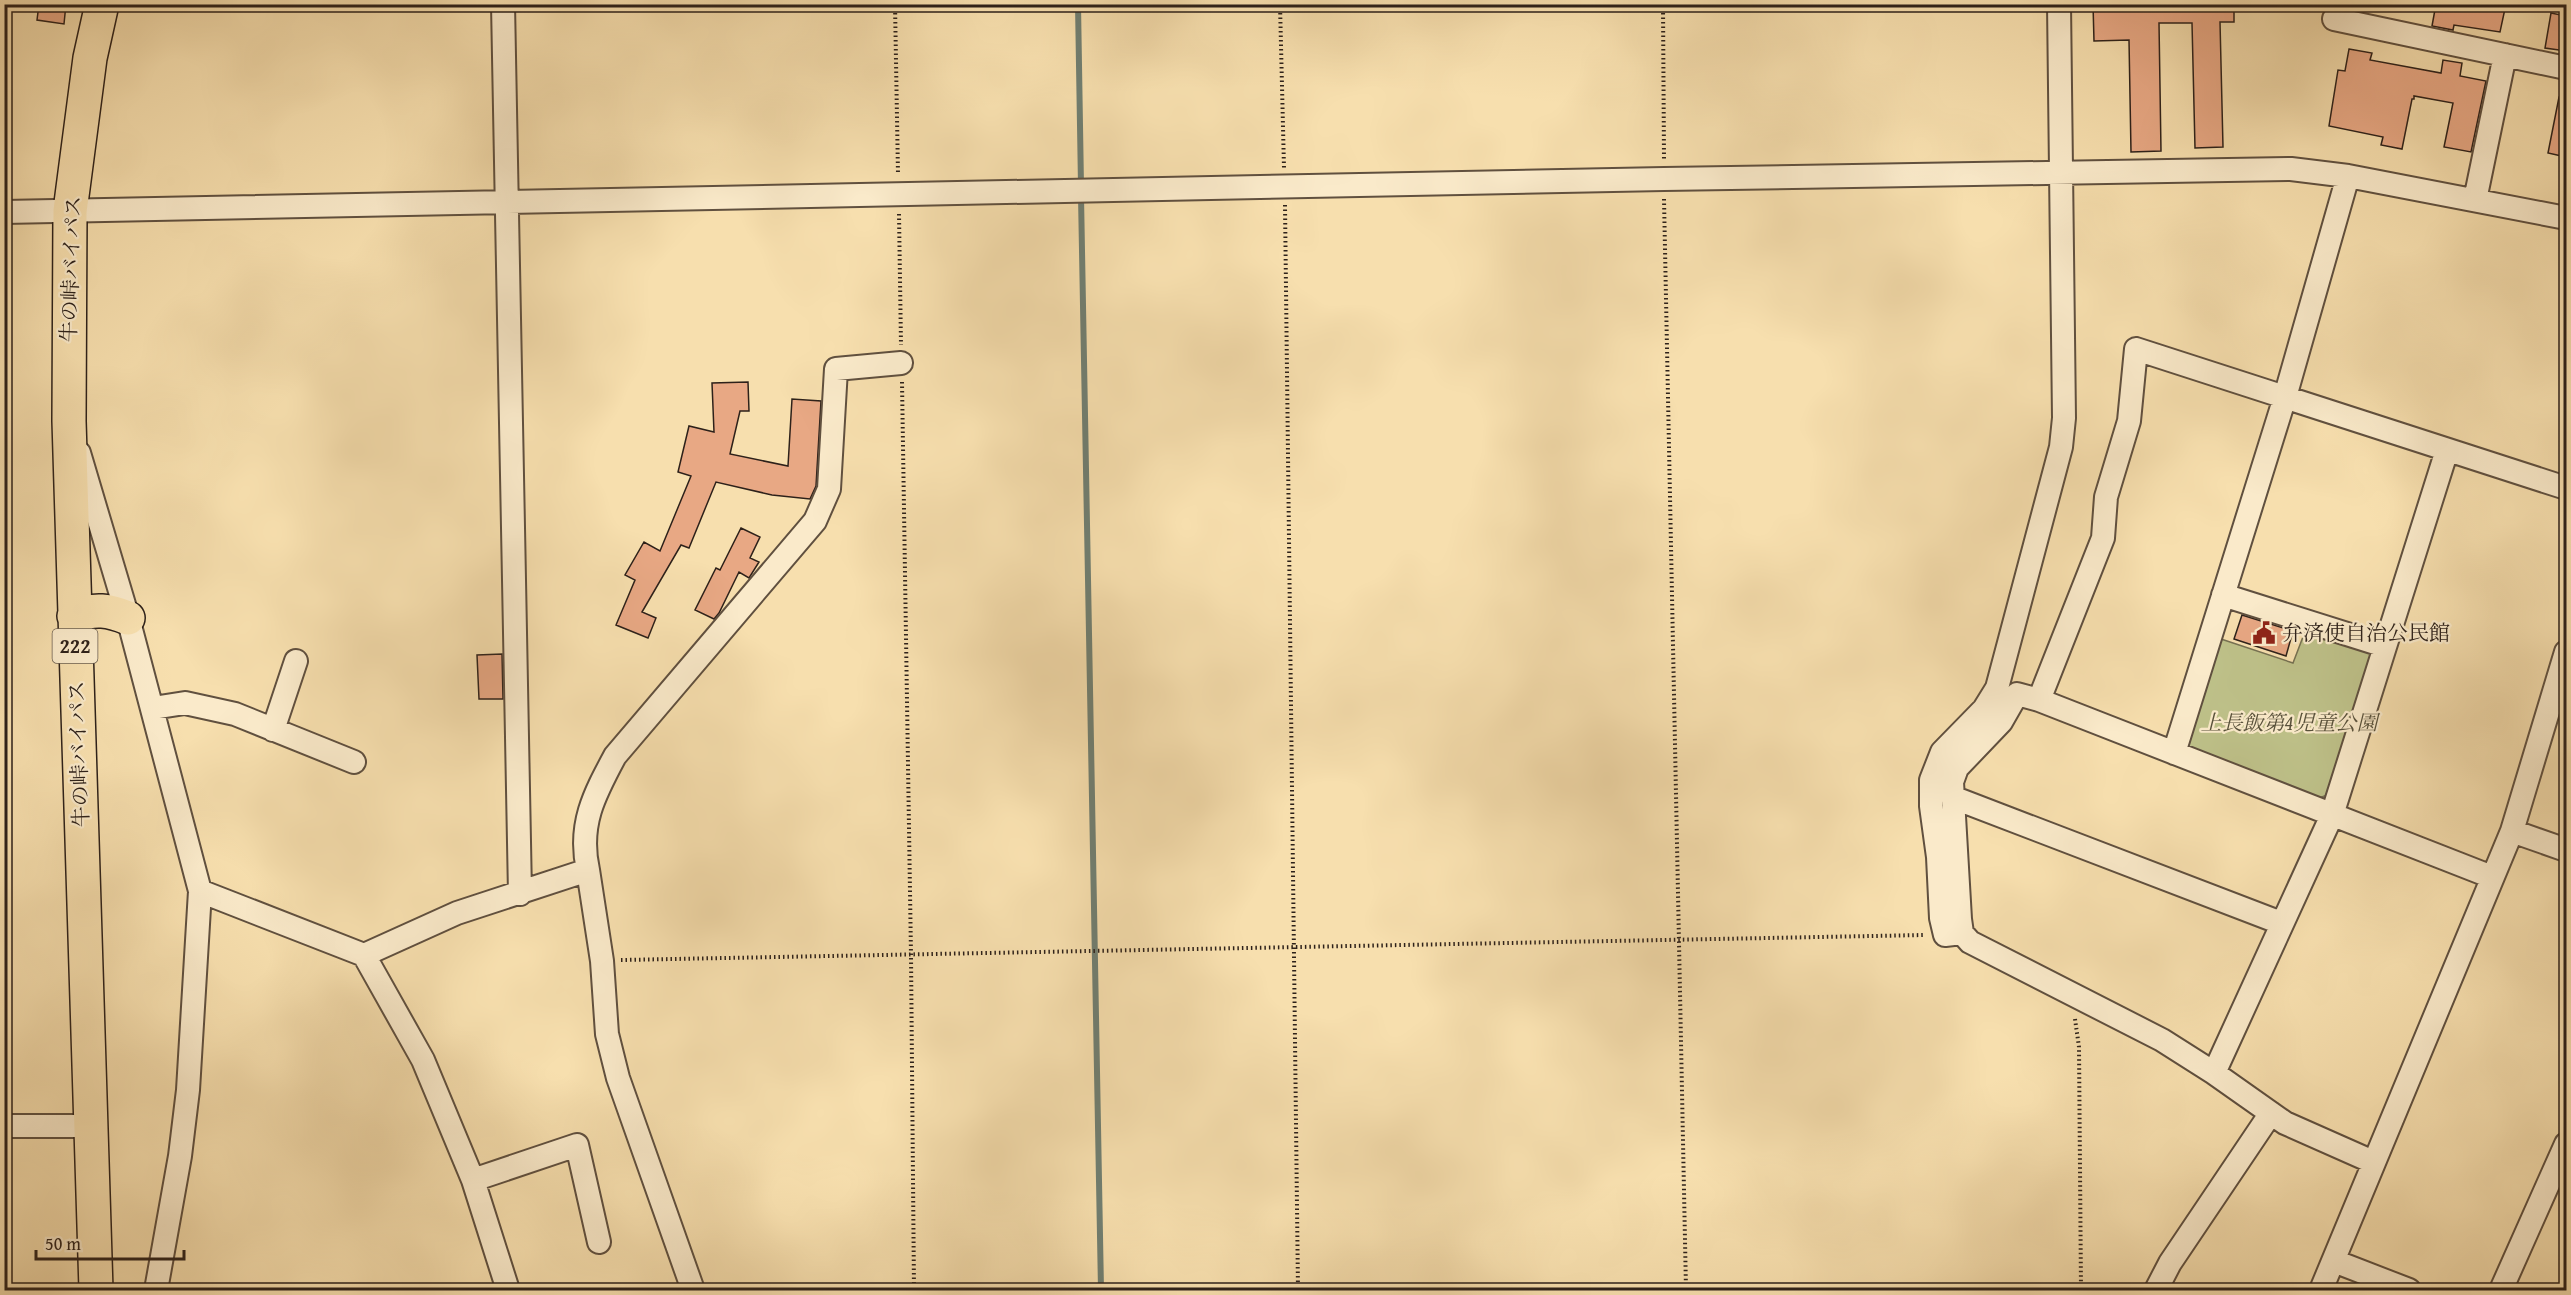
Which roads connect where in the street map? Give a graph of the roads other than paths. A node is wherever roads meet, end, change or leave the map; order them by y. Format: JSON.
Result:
{"nodes":[{"id":1,"x":102,"y":4,"type":"edge"},
{"id":2,"x":503,"y":4,"type":"edge"},
{"id":3,"x":2059,"y":4,"type":"edge"},
{"id":4,"x":2334,"y":19,"type":"dead end"},
{"id":5,"x":2505,"y":55,"type":"junction"},
{"id":6,"x":2566,"y":68,"type":"edge"},
{"id":7,"x":2062,"y":172,"type":"junction"},
{"id":8,"x":2348,"y":176,"type":"junction"},
{"id":9,"x":508,"y":201,"type":"junction"},
{"id":10,"x":2475,"y":201,"type":"junction"},
{"id":11,"x":70,"y":211,"type":"junction"},
{"id":12,"x":4,"y":212,"type":"edge"},
{"id":13,"x":2566,"y":218,"type":"edge"},
{"id":14,"x":901,"y":363,"type":"road end"},
{"id":15,"x":2285,"y":397,"type":"junction"},
{"id":16,"x":69,"y":421,"type":"junction"},
{"id":17,"x":2447,"y":450,"type":"junction"},
{"id":18,"x":2566,"y":488,"type":"edge"},
{"id":19,"x":2223,"y":595,"type":"junction"},
{"id":20,"x":74,"y":616,"type":"junction"},
{"id":21,"x":128,"y":618,"type":"junction"},
{"id":22,"x":2385,"y":646,"type":"junction"},
{"id":23,"x":2566,"y":652,"type":"edge"},
{"id":24,"x":296,"y":660,"type":"dead end"},
{"id":25,"x":2039,"y":700,"type":"junction"},
{"id":26,"x":153,"y":708,"type":"junction"},
{"id":27,"x":273,"y":730,"type":"junction"},
{"id":28,"x":2174,"y":753,"type":"junction"},
{"id":29,"x":354,"y":762,"type":"dead end"},
{"id":30,"x":1952,"y":797,"type":"junction"},
{"id":31,"x":2332,"y":815,"type":"junction"},
{"id":32,"x":2512,"y":831,"type":"junction"},
{"id":33,"x":2566,"y":850,"type":"edge"},
{"id":34,"x":588,"y":870,"type":"junction"},
{"id":35,"x":2492,"y":877,"type":"junction"},
{"id":36,"x":200,"y":891,"type":"junction"},
{"id":37,"x":520,"y":894,"type":"junction"},
{"id":38,"x":2281,"y":923,"type":"junction"},
{"id":39,"x":1954,"y":934,"type":"junction"},
{"id":40,"x":364,"y":955,"type":"junction"},
{"id":41,"x":2214,"y":1073,"type":"junction"},
{"id":42,"x":2271,"y":1113,"type":"junction"},
{"id":43,"x":4,"y":1126,"type":"edge"},
{"id":44,"x":90,"y":1126,"type":"junction"},
{"id":45,"x":2566,"y":1144,"type":"edge"},
{"id":46,"x":2373,"y":1162,"type":"junction"},
{"id":47,"x":2560,"y":1178,"type":"edge"},
{"id":48,"x":472,"y":1180,"type":"junction"},
{"id":49,"x":599,"y":1242,"type":"dead end"},
{"id":50,"x":2334,"y":1261,"type":"junction"},
{"id":51,"x":96,"y":1290,"type":"edge"},
{"id":52,"x":156,"y":1290,"type":"edge"},
{"id":53,"x":508,"y":1290,"type":"edge"},
{"id":54,"x":693,"y":1290,"type":"edge"},
{"id":55,"x":2156,"y":1290,"type":"edge"},
{"id":56,"x":2321,"y":1290,"type":"edge"},
{"id":57,"x":2409,"y":1290,"type":"edge"},
{"id":58,"x":2501,"y":1290,"type":"edge"}],
"edges":[{"from":1,"to":11,"type":"highway","name":"牛の峠バイパス","number":"222"},
{"from":2,"to":9,"type":"street"},
{"from":3,"to":7,"type":"street"},
{"from":4,"to":5,"type":"street"},
{"from":5,"to":6,"type":"street"},
{"from":5,"to":10,"type":"street"},
{"from":7,"to":8,"type":"street"},
{"from":7,"to":9,"type":"street"},
{"from":7,"to":39,"type":"street"},
{"from":8,"to":10,"type":"street"},
{"from":8,"to":15,"type":"street"},
{"from":9,"to":11,"type":"street"},
{"from":9,"to":37,"type":"street"},
{"from":10,"to":13,"type":"street"},
{"from":11,"to":12,"type":"street"},
{"from":11,"to":16,"type":"highway","name":"牛の峠バイパス","number":"222"},
{"from":14,"to":34,"type":"street"},
{"from":15,"to":17,"type":"street"},
{"from":15,"to":19,"type":"street"},
{"from":15,"to":25,"type":"street"},
{"from":16,"to":20,"type":"highway","name":"牛の峠バイパス","number":"222"},
{"from":16,"to":21,"type":"street"},
{"from":17,"to":18,"type":"street"},
{"from":17,"to":22,"type":"street"},
{"from":19,"to":22,"type":"street"},
{"from":19,"to":28,"type":"street"},
{"from":20,"to":21,"type":"highway"},
{"from":20,"to":44,"type":"highway","name":"牛の峠バイパス","number":"222"},
{"from":21,"to":26,"type":"street"},
{"from":22,"to":31,"type":"street"},
{"from":23,"to":32,"type":"street"},
{"from":24,"to":27,"type":"street"},
{"from":25,"to":28,"type":"street"},
{"from":25,"to":30,"type":"street"},
{"from":26,"to":27,"type":"street"},
{"from":26,"to":36,"type":"street"},
{"from":27,"to":29,"type":"street"},
{"from":28,"to":31,"type":"street"},
{"from":30,"to":38,"type":"street"},
{"from":30,"to":39,"type":"street"},
{"from":31,"to":35,"type":"street"},
{"from":31,"to":38,"type":"street"},
{"from":32,"to":33,"type":"street"},
{"from":32,"to":35,"type":"street"},
{"from":34,"to":37,"type":"street"},
{"from":34,"to":54,"type":"street"},
{"from":35,"to":46,"type":"street"},
{"from":36,"to":40,"type":"street"},
{"from":36,"to":52,"type":"street"},
{"from":37,"to":40,"type":"street"},
{"from":38,"to":41,"type":"street"},
{"from":39,"to":41,"type":"street"},
{"from":40,"to":48,"type":"street"},
{"from":41,"to":42,"type":"street"},
{"from":42,"to":46,"type":"street"},
{"from":42,"to":55,"type":"street"},
{"from":43,"to":44,"type":"street"},
{"from":44,"to":51,"type":"highway","name":"牛の峠バイパス","number":"222"},
{"from":45,"to":47,"type":"street"},
{"from":46,"to":50,"type":"street"},
{"from":47,"to":58,"type":"street"},
{"from":48,"to":49,"type":"street"},
{"from":48,"to":53,"type":"street"},
{"from":50,"to":56,"type":"street"},
{"from":50,"to":57,"type":"street"}]}
